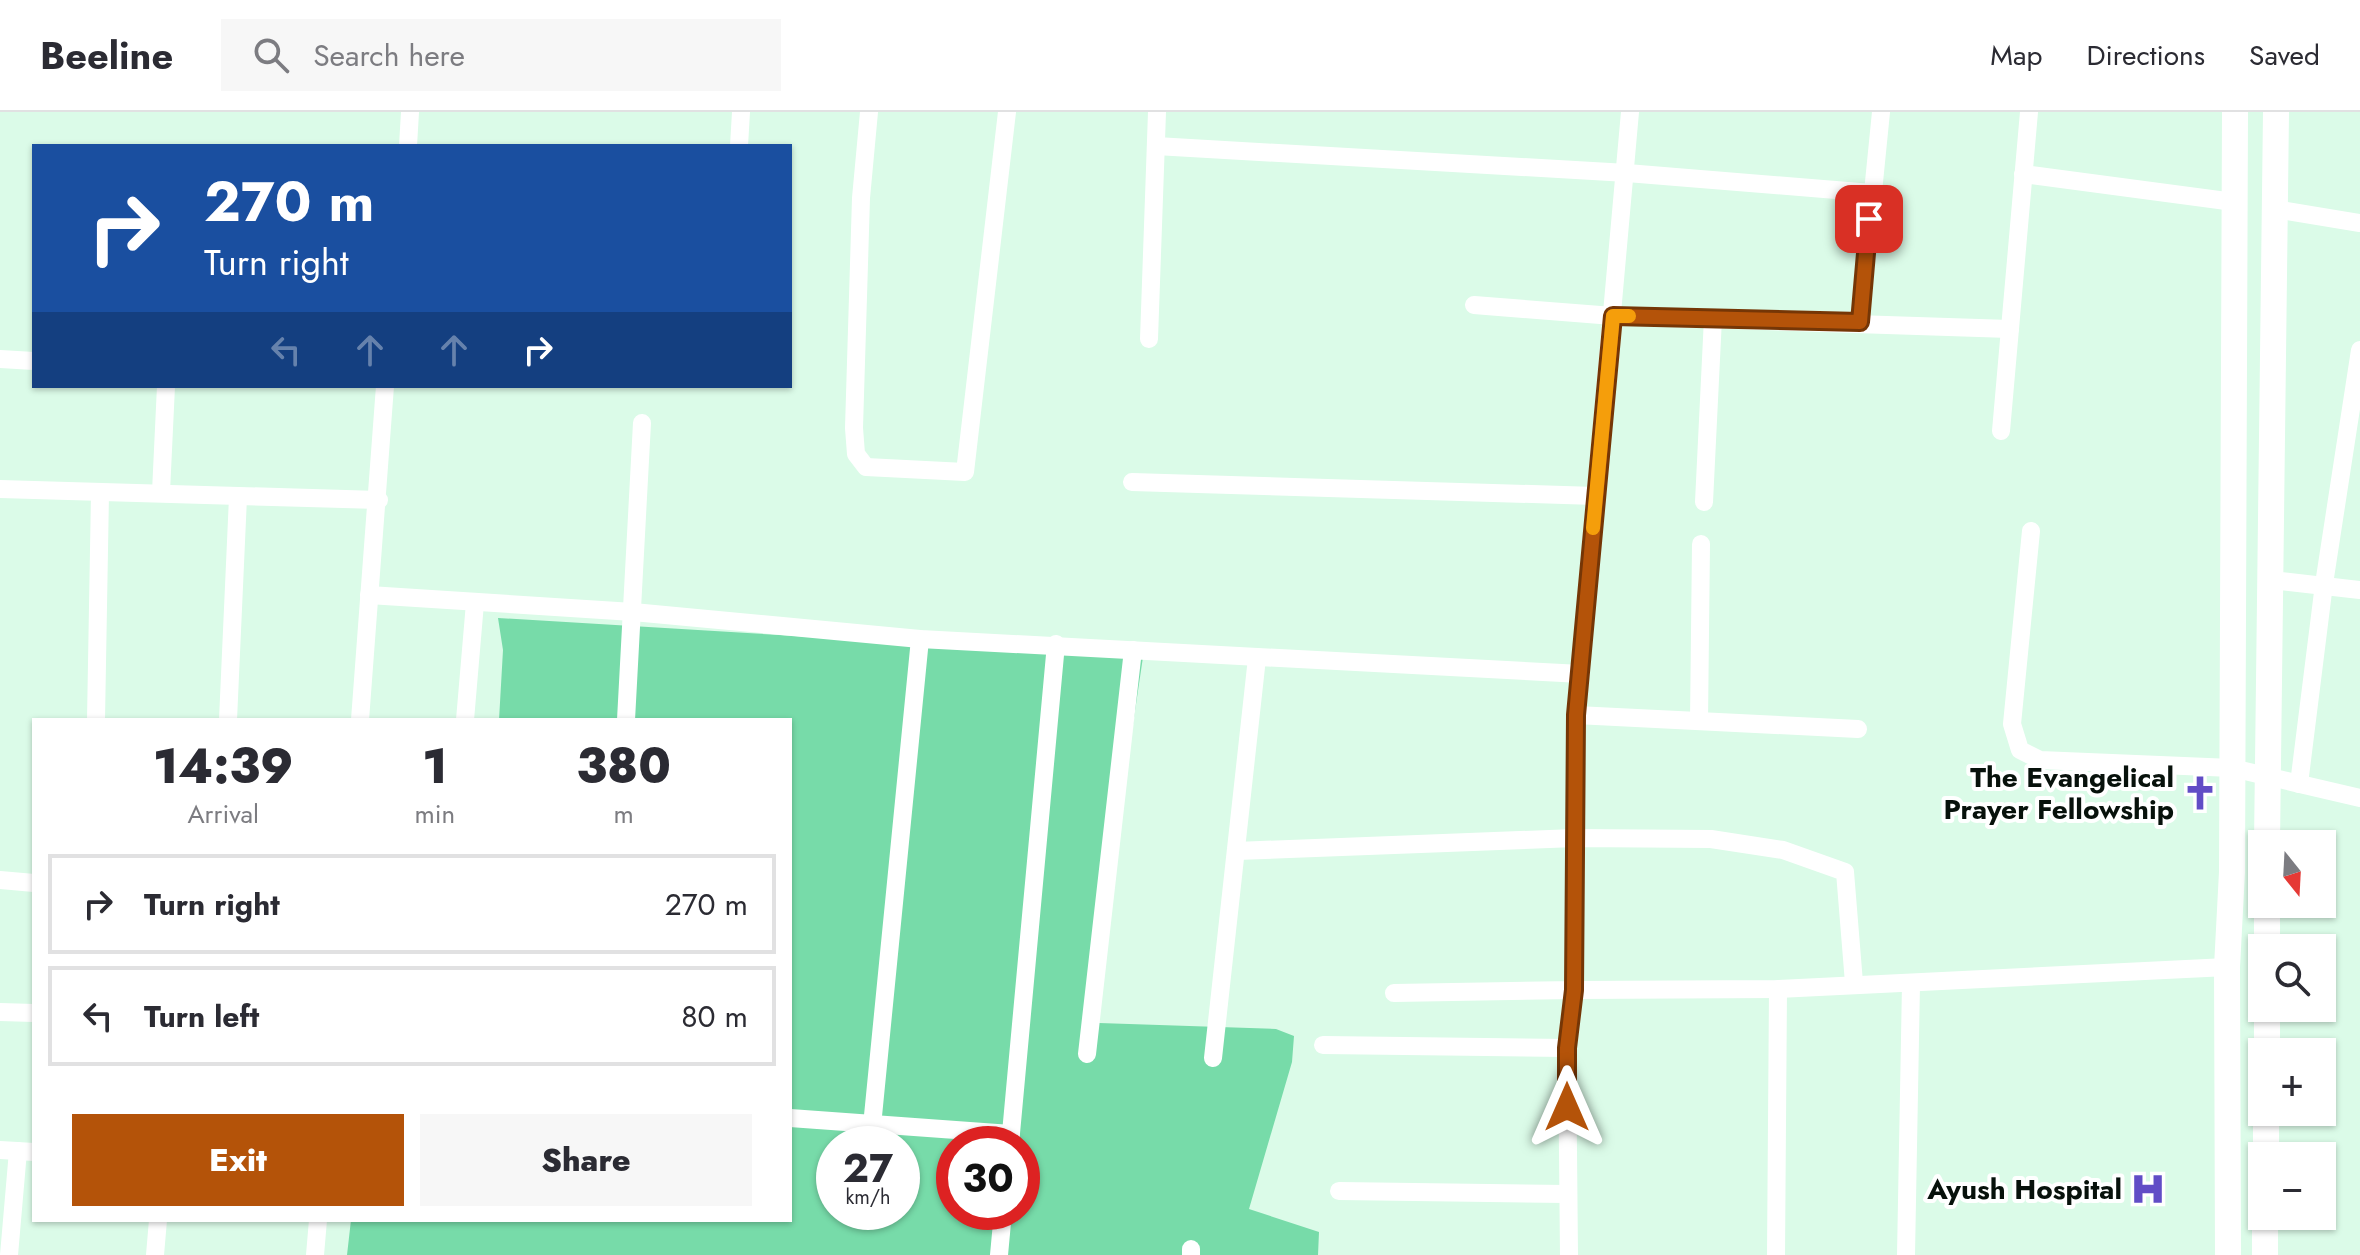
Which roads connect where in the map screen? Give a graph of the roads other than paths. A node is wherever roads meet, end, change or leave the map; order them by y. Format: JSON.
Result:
{"nodes":[{"id":1,"x":410,"y":112,"type":"edge"},
{"id":2,"x":741,"y":112,"type":"edge"},
{"id":3,"x":869,"y":112,"type":"edge"},
{"id":4,"x":1007,"y":112,"type":"edge"},
{"id":5,"x":1157,"y":112,"type":"edge"},
{"id":6,"x":1630,"y":112,"type":"edge"},
{"id":7,"x":1881,"y":112,"type":"edge"},
{"id":8,"x":2029,"y":112,"type":"edge"},
{"id":9,"x":2235,"y":112,"type":"edge"},
{"id":10,"x":2276,"y":112,"type":"edge"},
{"id":11,"x":408,"y":144,"type":"edge"},
{"id":12,"x":739,"y":144,"type":"edge"},
{"id":13,"x":1156,"y":146,"type":"junction"},
{"id":14,"x":1627,"y":173,"type":"junction"},
{"id":15,"x":2023,"y":174,"type":"junction"},
{"id":16,"x":1872,"y":193,"type":"junction"},
{"id":17,"x":2234,"y":202,"type":"junction"},
{"id":18,"x":2275,"y":209,"type":"junction"},
{"id":19,"x":2360,"y":223,"type":"edge"},
{"id":20,"x":1474,"y":305,"type":"dead end"},
{"id":21,"x":1613,"y":316,"type":"junction"},
{"id":22,"x":1713,"y":318,"type":"junction"},
{"id":23,"x":1860,"y":322,"type":"junction"},
{"id":24,"x":2010,"y":329,"type":"junction"},
{"id":25,"x":1149,"y":339,"type":"dead end"},
{"id":26,"x":2360,"y":350,"type":"edge"},
{"id":27,"x":0,"y":359,"type":"edge"},
{"id":28,"x":32,"y":361,"type":"edge"},
{"id":29,"x":166,"y":388,"type":"edge"},
{"id":30,"x":385,"y":388,"type":"edge"},
{"id":31,"x":642,"y":423,"type":"dead end"},
{"id":32,"x":2001,"y":431,"type":"dead end"},
{"id":33,"x":1132,"y":482,"type":"dead end"},
{"id":34,"x":0,"y":489,"type":"edge"},
{"id":35,"x":161,"y":492,"type":"junction"},
{"id":36,"x":100,"y":493,"type":"junction"},
{"id":37,"x":1596,"y":496,"type":"junction"},
{"id":38,"x":238,"y":497,"type":"junction"},
{"id":39,"x":379,"y":500,"type":"junction"},
{"id":40,"x":1704,"y":502,"type":"dead end"},
{"id":41,"x":2031,"y":531,"type":"dead end"},
{"id":42,"x":1701,"y":544,"type":"dead end"},
{"id":43,"x":2272,"y":580,"type":"junction"},
{"id":44,"x":2324,"y":584,"type":"junction"},
{"id":45,"x":2360,"y":590,"type":"edge"},
{"id":46,"x":369,"y":595,"type":"junction"},
{"id":47,"x":475,"y":603,"type":"junction"},
{"id":48,"x":633,"y":612,"type":"junction"},
{"id":49,"x":920,"y":639,"type":"junction"},
{"id":50,"x":1056,"y":644,"type":"junction"},
{"id":51,"x":1133,"y":650,"type":"junction"},
{"id":52,"x":1257,"y":658,"type":"junction"},
{"id":53,"x":1581,"y":674,"type":"junction"},
{"id":54,"x":1576,"y":715,"type":"junction"},
{"id":55,"x":96,"y":718,"type":"edge"},
{"id":56,"x":228,"y":718,"type":"edge"},
{"id":57,"x":360,"y":718,"type":"edge"},
{"id":58,"x":465,"y":718,"type":"edge"},
{"id":59,"x":626,"y":718,"type":"edge"},
{"id":60,"x":1699,"y":721,"type":"junction"},
{"id":61,"x":1858,"y":729,"type":"dead end"},
{"id":62,"x":2232,"y":768,"type":"junction"},
{"id":63,"x":2269,"y":776,"type":"junction"},
{"id":64,"x":2299,"y":784,"type":"junction"},
{"id":65,"x":2360,"y":798,"type":"edge"},
{"id":66,"x":2267,"y":830,"type":"edge"},
{"id":67,"x":1575,"y":838,"type":"junction"},
{"id":68,"x":1236,"y":851,"type":"junction"},
{"id":69,"x":0,"y":880,"type":"edge"},
{"id":70,"x":32,"y":883,"type":"edge"},
{"id":71,"x":2227,"y":967,"type":"junction"},
{"id":72,"x":1854,"y":983,"type":"junction"},
{"id":73,"x":1911,"y":984,"type":"junction"},
{"id":74,"x":1778,"y":989,"type":"junction"},
{"id":75,"x":1574,"y":990,"type":"junction"},
{"id":76,"x":1394,"y":993,"type":"dead end"},
{"id":77,"x":0,"y":1012,"type":"edge"},
{"id":78,"x":32,"y":1013,"type":"edge"},
{"id":79,"x":1323,"y":1045,"type":"dead end"},
{"id":80,"x":1567,"y":1048,"type":"junction"},
{"id":81,"x":1087,"y":1054,"type":"dead end"},
{"id":82,"x":1213,"y":1058,"type":"dead end"},
{"id":83,"x":792,"y":1118,"type":"edge"},
{"id":84,"x":872,"y":1126,"type":"joint"},
{"id":85,"x":1011,"y":1126,"type":"edge"},
{"id":86,"x":17,"y":1151,"type":"edge"},
{"id":87,"x":1339,"y":1191,"type":"dead end"},
{"id":88,"x":1567,"y":1194,"type":"junction"},
{"id":89,"x":158,"y":1222,"type":"edge"},
{"id":90,"x":318,"y":1222,"type":"edge"},
{"id":91,"x":1001,"y":1230,"type":"edge"},
{"id":92,"x":2265,"y":1230,"type":"edge"},
{"id":93,"x":9,"y":1255,"type":"edge"},
{"id":94,"x":155,"y":1255,"type":"edge"},
{"id":95,"x":315,"y":1255,"type":"edge"},
{"id":96,"x":999,"y":1255,"type":"edge"},
{"id":97,"x":1569,"y":1255,"type":"edge"},
{"id":98,"x":1776,"y":1255,"type":"edge"},
{"id":99,"x":1906,"y":1255,"type":"edge"},
{"id":100,"x":2228,"y":1255,"type":"edge"},
{"id":101,"x":2265,"y":1255,"type":"edge"}],
"edges":[{"from":1,"to":11,"type":"street"},
{"from":2,"to":12,"type":"street"},
{"from":3,"to":4,"type":"street"},
{"from":5,"to":13,"type":"street"},
{"from":6,"to":14,"type":"street"},
{"from":7,"to":16,"type":"street"},
{"from":8,"to":15,"type":"street"},
{"from":9,"to":17,"type":"street"},
{"from":10,"to":18,"type":"street"},
{"from":13,"to":14,"type":"street"},
{"from":13,"to":25,"type":"street"},
{"from":14,"to":16,"type":"street"},
{"from":14,"to":21,"type":"street"},
{"from":15,"to":17,"type":"street"},
{"from":15,"to":24,"type":"street"},
{"from":16,"to":23,"type":"street"},
{"from":17,"to":62,"type":"street"},
{"from":18,"to":19,"type":"street"},
{"from":18,"to":43,"type":"street"},
{"from":20,"to":21,"type":"street"},
{"from":21,"to":22,"type":"street"},
{"from":21,"to":37,"type":"street"},
{"from":22,"to":23,"type":"street"},
{"from":22,"to":40,"type":"street"},
{"from":23,"to":24,"type":"street"},
{"from":24,"to":32,"type":"street"},
{"from":26,"to":44,"type":"street"},
{"from":27,"to":28,"type":"street"},
{"from":29,"to":35,"type":"street"},
{"from":30,"to":39,"type":"street"},
{"from":31,"to":48,"type":"street"},
{"from":33,"to":37,"type":"street"},
{"from":34,"to":36,"type":"street"},
{"from":35,"to":36,"type":"street"},
{"from":35,"to":38,"type":"street"},
{"from":36,"to":55,"type":"street"},
{"from":37,"to":53,"type":"street"},
{"from":38,"to":39,"type":"street"},
{"from":38,"to":56,"type":"street"},
{"from":39,"to":46,"type":"street"},
{"from":41,"to":62,"type":"street"},
{"from":42,"to":60,"type":"street"},
{"from":43,"to":44,"type":"street"},
{"from":43,"to":63,"type":"street"},
{"from":44,"to":45,"type":"street"},
{"from":44,"to":64,"type":"street"},
{"from":46,"to":47,"type":"street"},
{"from":46,"to":57,"type":"street"},
{"from":47,"to":48,"type":"street"},
{"from":47,"to":58,"type":"street"},
{"from":48,"to":49,"type":"street"},
{"from":48,"to":59,"type":"street"},
{"from":49,"to":50,"type":"street"},
{"from":49,"to":84,"type":"street"},
{"from":50,"to":51,"type":"street"},
{"from":50,"to":85,"type":"street"},
{"from":51,"to":52,"type":"street"},
{"from":51,"to":81,"type":"street"},
{"from":52,"to":53,"type":"street"},
{"from":52,"to":68,"type":"street"},
{"from":53,"to":54,"type":"street"},
{"from":54,"to":60,"type":"street"},
{"from":54,"to":67,"type":"street"},
{"from":60,"to":61,"type":"street"},
{"from":62,"to":63,"type":"street"},
{"from":62,"to":71,"type":"street"},
{"from":63,"to":64,"type":"street"},
{"from":63,"to":66,"type":"street"},
{"from":64,"to":65,"type":"street"},
{"from":67,"to":68,"type":"street"},
{"from":67,"to":72,"type":"street"},
{"from":67,"to":75,"type":"street"},
{"from":68,"to":82,"type":"street"},
{"from":69,"to":70,"type":"street"},
{"from":71,"to":73,"type":"street"},
{"from":71,"to":100,"type":"street"},
{"from":72,"to":73,"type":"street"},
{"from":72,"to":74,"type":"street"},
{"from":73,"to":99,"type":"street"},
{"from":74,"to":75,"type":"street"},
{"from":74,"to":98,"type":"street"},
{"from":75,"to":76,"type":"street"},
{"from":75,"to":80,"type":"street"},
{"from":77,"to":78,"type":"street"},
{"from":79,"to":80,"type":"street"},
{"from":80,"to":88,"type":"street"},
{"from":83,"to":84,"type":"street"},
{"from":86,"to":93,"type":"street"},
{"from":87,"to":88,"type":"street"},
{"from":88,"to":97,"type":"street"},
{"from":89,"to":94,"type":"street"},
{"from":90,"to":95,"type":"street"},
{"from":91,"to":96,"type":"street"},
{"from":92,"to":101,"type":"street"}]}
